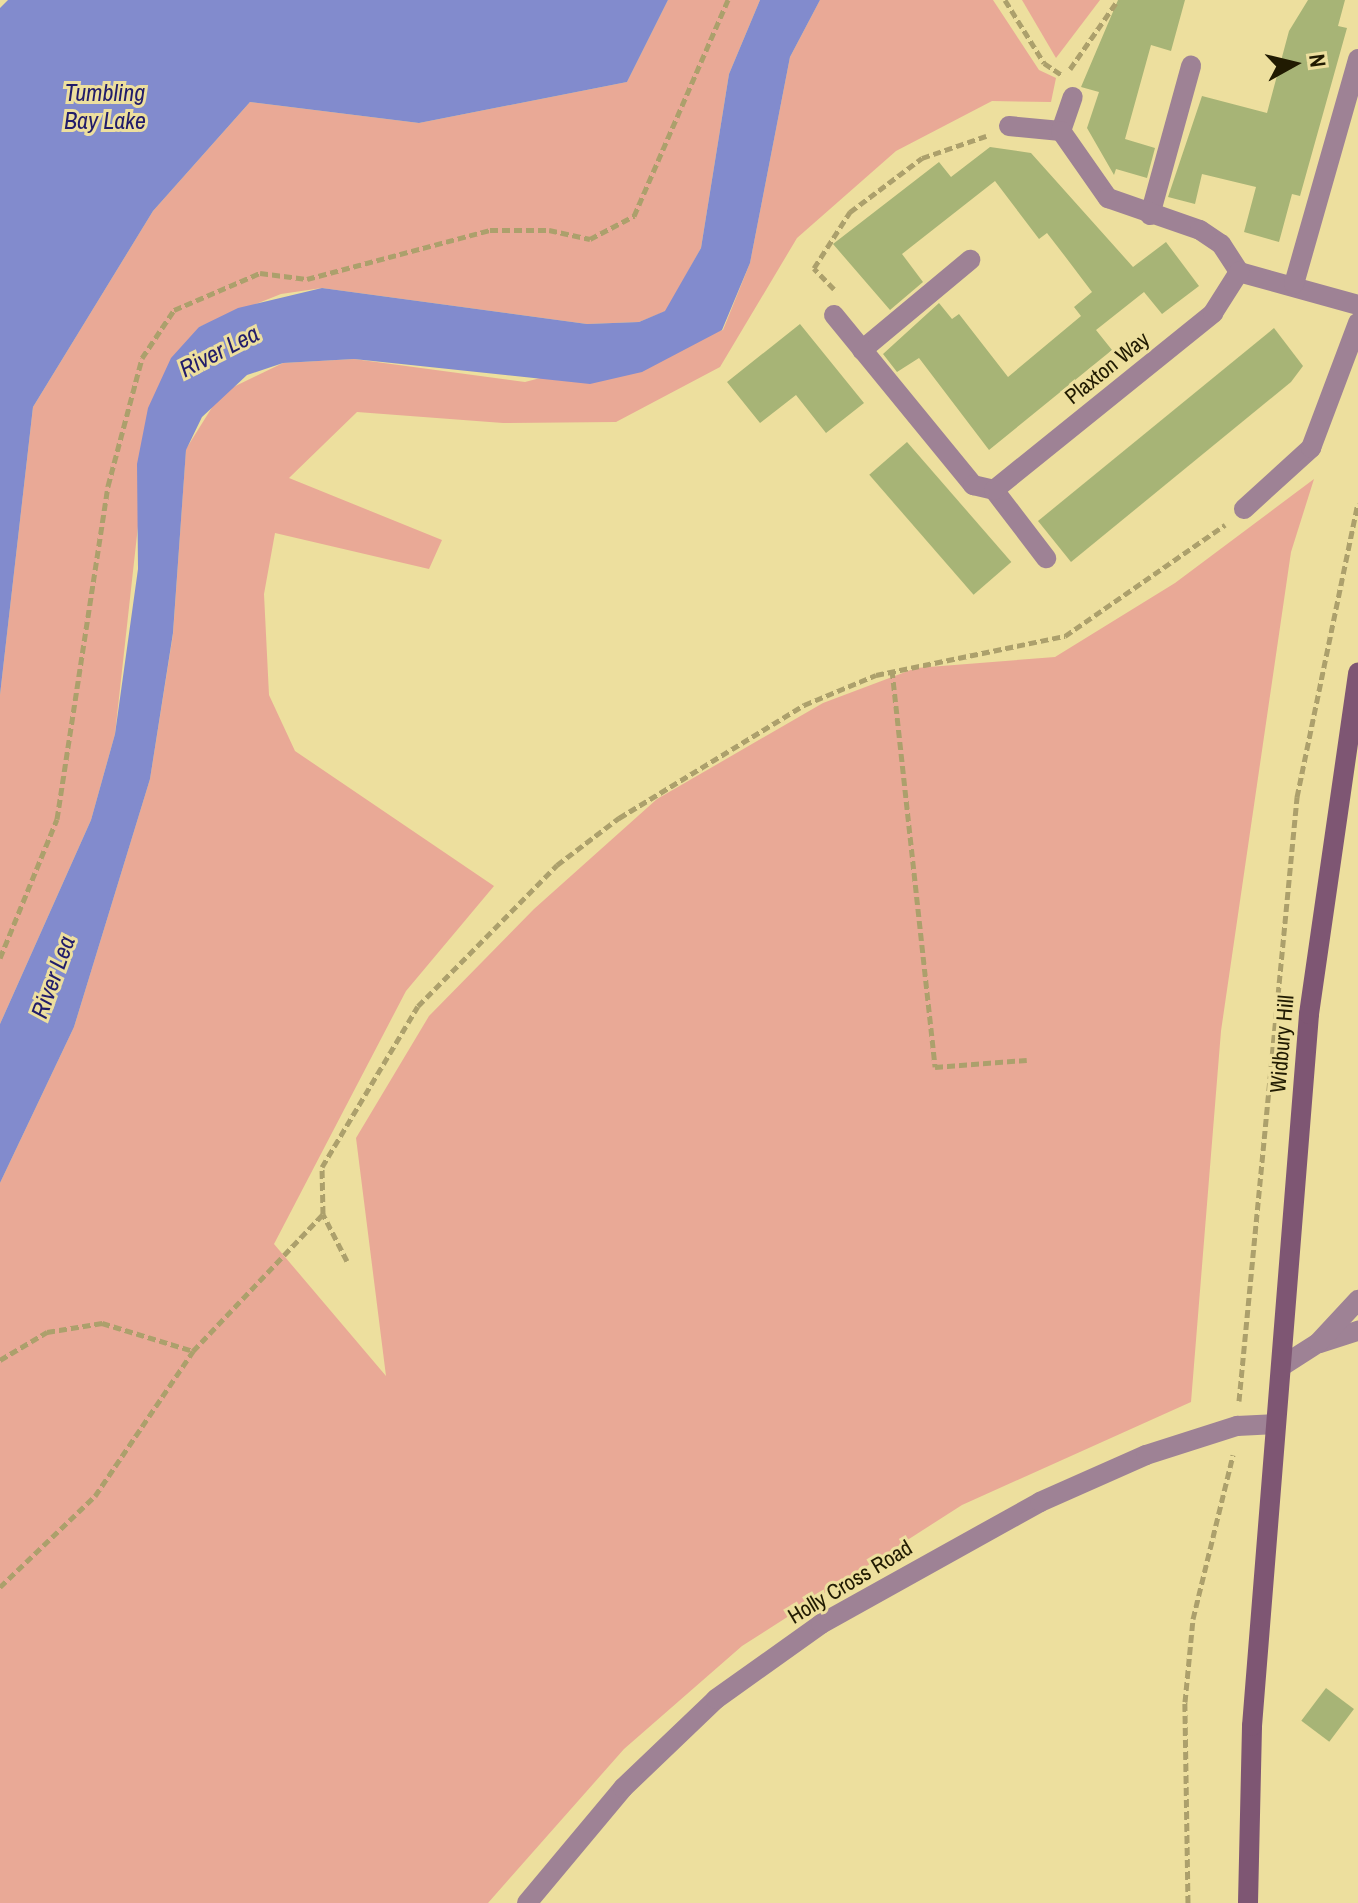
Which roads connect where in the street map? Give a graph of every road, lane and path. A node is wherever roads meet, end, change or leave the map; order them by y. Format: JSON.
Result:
{"nodes":[{"id":1,"x":728,"y":0,"type":"edge"},
{"id":2,"x":1005,"y":0,"type":"edge"},
{"id":3,"x":1118,"y":0,"type":"edge"},
{"id":4,"x":1358,"y":59,"type":"edge"},
{"id":5,"x":1191,"y":66,"type":"dead end"},
{"id":6,"x":1070,"y":87,"type":"junction"},
{"id":7,"x":1009,"y":126,"type":"joint"},
{"id":8,"x":1061,"y":131,"type":"junction"},
{"id":9,"x":1150,"y":215,"type":"junction"},
{"id":10,"x":970,"y":260,"type":"dead end"},
{"id":11,"x":1239,"y":272,"type":"junction"},
{"id":12,"x":1294,"y":284,"type":"junction"},
{"id":13,"x":1358,"y":305,"type":"edge"},
{"id":14,"x":834,"y":315,"type":"joint"},
{"id":15,"x":1358,"y":323,"type":"edge"},
{"id":16,"x":862,"y":350,"type":"junction"},
{"id":17,"x":994,"y":490,"type":"junction"},
{"id":18,"x":1358,"y":503,"type":"edge"},
{"id":19,"x":1244,"y":509,"type":"joint"},
{"id":20,"x":1046,"y":558,"type":"dead end"},
{"id":21,"x":892,"y":670,"type":"junction"},
{"id":22,"x":1358,"y":672,"type":"edge"},
{"id":23,"x":0,"y":958,"type":"edge"},
{"id":24,"x":1027,"y":1060,"type":"dead end"},
{"id":25,"x":323,"y":1214,"type":"junction"},
{"id":26,"x":347,"y":1261,"type":"dead end"},
{"id":27,"x":1358,"y":1300,"type":"edge"},
{"id":28,"x":1358,"y":1331,"type":"edge"},
{"id":29,"x":1318,"y":1343,"type":"junction"},
{"id":30,"x":193,"y":1351,"type":"junction"},
{"id":31,"x":0,"y":1360,"type":"edge"},
{"id":32,"x":1282,"y":1366,"type":"junction"},
{"id":33,"x":1276,"y":1424,"type":"junction"},
{"id":34,"x":1237,"y":1426,"type":"junction"},
{"id":35,"x":0,"y":1587,"type":"edge"},
{"id":36,"x":527,"y":1903,"type":"edge"},
{"id":37,"x":1188,"y":1903,"type":"edge"},
{"id":38,"x":1248,"y":1903,"type":"edge"}],
"edges":[{"from":1,"to":23,"type":"path"},
{"from":2,"to":6,"type":"path"},
{"from":3,"to":6,"type":"path"},
{"from":4,"to":12,"type":"street"},
{"from":5,"to":9,"type":"street"},
{"from":6,"to":8,"type":"street"},
{"from":7,"to":8,"type":"street"},
{"from":7,"to":14,"type":"path"},
{"from":8,"to":9,"type":"street"},
{"from":9,"to":11,"type":"street"},
{"from":10,"to":16,"type":"street"},
{"from":11,"to":12,"type":"street"},
{"from":11,"to":17,"type":"street","name":"Plaxton Way"},
{"from":12,"to":13,"type":"street"},
{"from":14,"to":16,"type":"street"},
{"from":15,"to":19,"type":"street"},
{"from":16,"to":17,"type":"street"},
{"from":17,"to":20,"type":"street"},
{"from":18,"to":34,"type":"path"},
{"from":19,"to":21,"type":"path"},
{"from":21,"to":24,"type":"path"},
{"from":21,"to":25,"type":"path"},
{"from":22,"to":32,"type":"main road","name":"Widbury Hill"},
{"from":25,"to":26,"type":"path"},
{"from":25,"to":30,"type":"path"},
{"from":27,"to":29,"type":"street"},
{"from":28,"to":29,"type":"street"},
{"from":29,"to":32,"type":"street"},
{"from":30,"to":31,"type":"path"},
{"from":30,"to":35,"type":"path"},
{"from":32,"to":33,"type":"main road","name":"Widbury Hill"},
{"from":33,"to":34,"type":"street","name":"Holly Cross Road"},
{"from":33,"to":38,"type":"main road","name":"Widbury Hill"},
{"from":34,"to":36,"type":"street","name":"Holly Cross Road"},
{"from":34,"to":37,"type":"path"}]}
